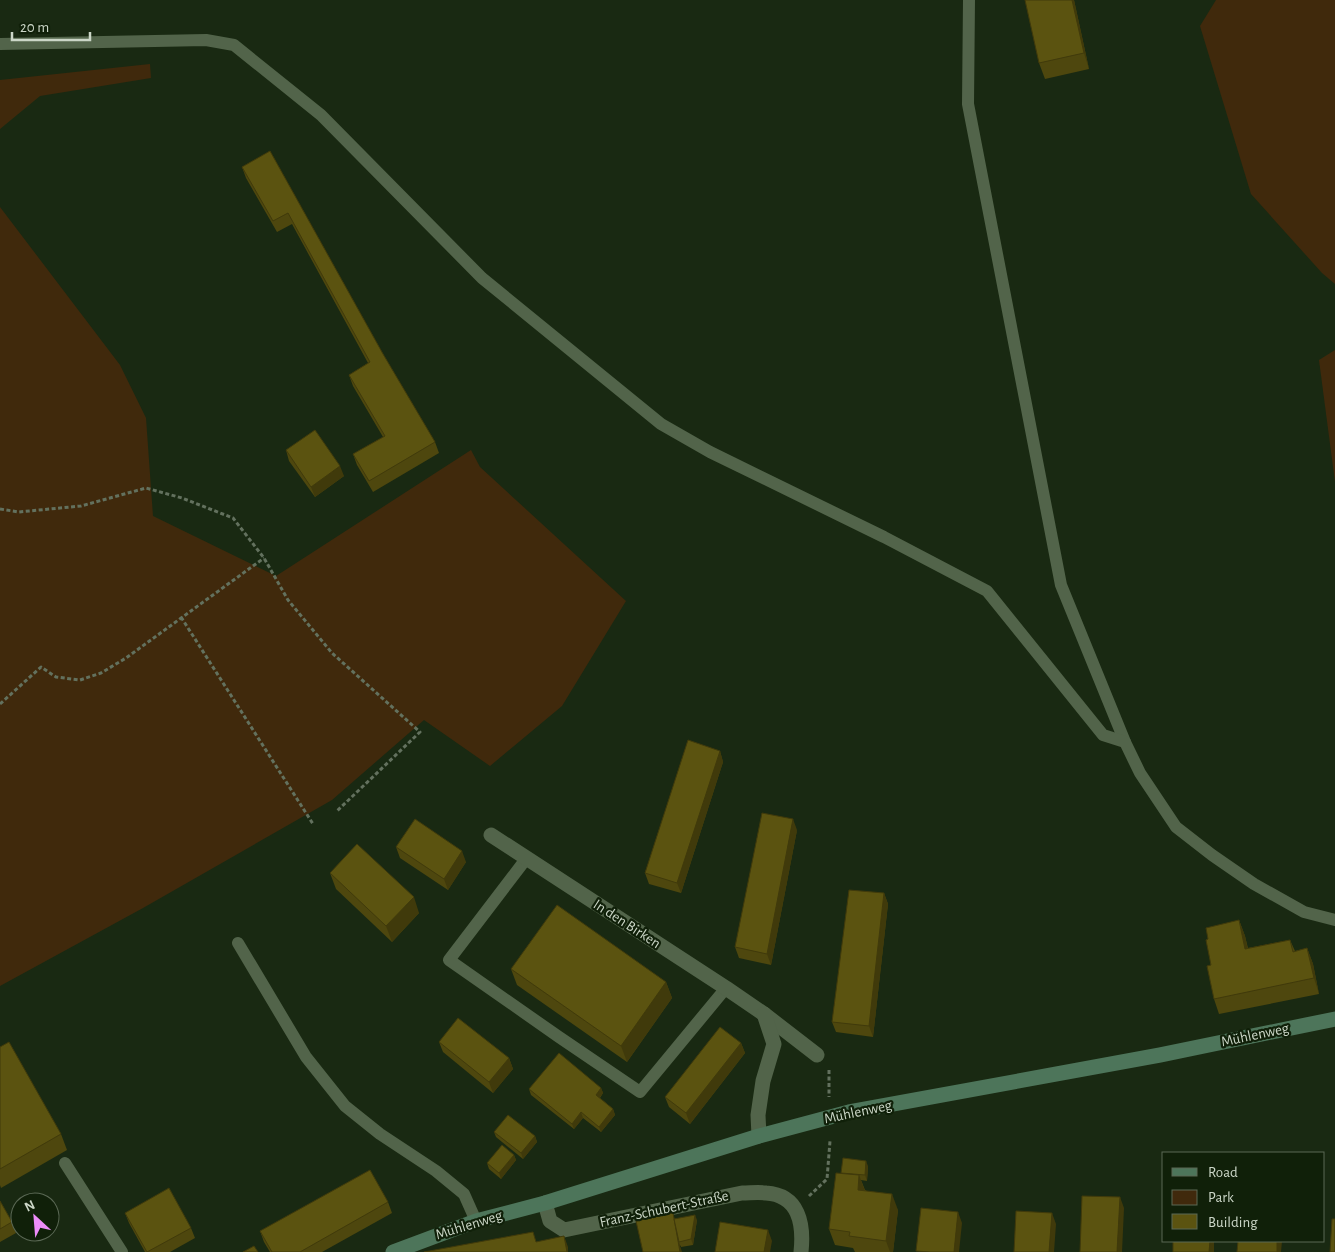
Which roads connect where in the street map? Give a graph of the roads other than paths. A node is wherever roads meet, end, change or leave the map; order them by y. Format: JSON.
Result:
{"nodes":[{"id":1,"x":969,"y":0,"type":"edge"},
{"id":2,"x":0,"y":44,"type":"edge"},
{"id":3,"x":1125,"y":742,"type":"junction"},
{"id":4,"x":491,"y":834,"type":"dead end"},
{"id":5,"x":526,"y":859,"type":"junction"},
{"id":6,"x":1335,"y":920,"type":"edge"},
{"id":7,"x":238,"y":943,"type":"dead end"},
{"id":8,"x":726,"y":988,"type":"junction"},
{"id":9,"x":764,"y":1014,"type":"junction"},
{"id":10,"x":1335,"y":1019,"type":"edge"},
{"id":11,"x":817,"y":1056,"type":"dead end"},
{"id":12,"x":760,"y":1136,"type":"junction"},
{"id":13,"x":65,"y":1163,"type":"dead end"},
{"id":14,"x":544,"y":1203,"type":"junction"},
{"id":15,"x":476,"y":1221,"type":"junction"},
{"id":16,"x":122,"y":1252,"type":"edge"},
{"id":17,"x":393,"y":1252,"type":"edge"},
{"id":18,"x":801,"y":1252,"type":"edge"}],
"edges":[{"from":1,"to":3,"type":"lane"},
{"from":2,"to":3,"type":"lane"},
{"from":3,"to":6,"type":"lane"},
{"from":4,"to":5,"type":"street","name":"In den Birken"},
{"from":5,"to":8,"type":"street","name":"In den Birken"},
{"from":5,"to":8,"type":"lane"},
{"from":7,"to":15,"type":"lane"},
{"from":8,"to":9,"type":"street","name":"In den Birken"},
{"from":9,"to":11,"type":"street","name":"In den Birken"},
{"from":9,"to":12,"type":"street"},
{"from":10,"to":12,"type":"street","name":"Mühlenweg"},
{"from":12,"to":14,"type":"street","name":"Mühlenweg"},
{"from":13,"to":16,"type":"lane"},
{"from":14,"to":15,"type":"street","name":"Mühlenweg"},
{"from":14,"to":18,"type":"street","name":"Franz-Schubert-Straße"},
{"from":15,"to":17,"type":"street","name":"Mühlenweg"}]}
